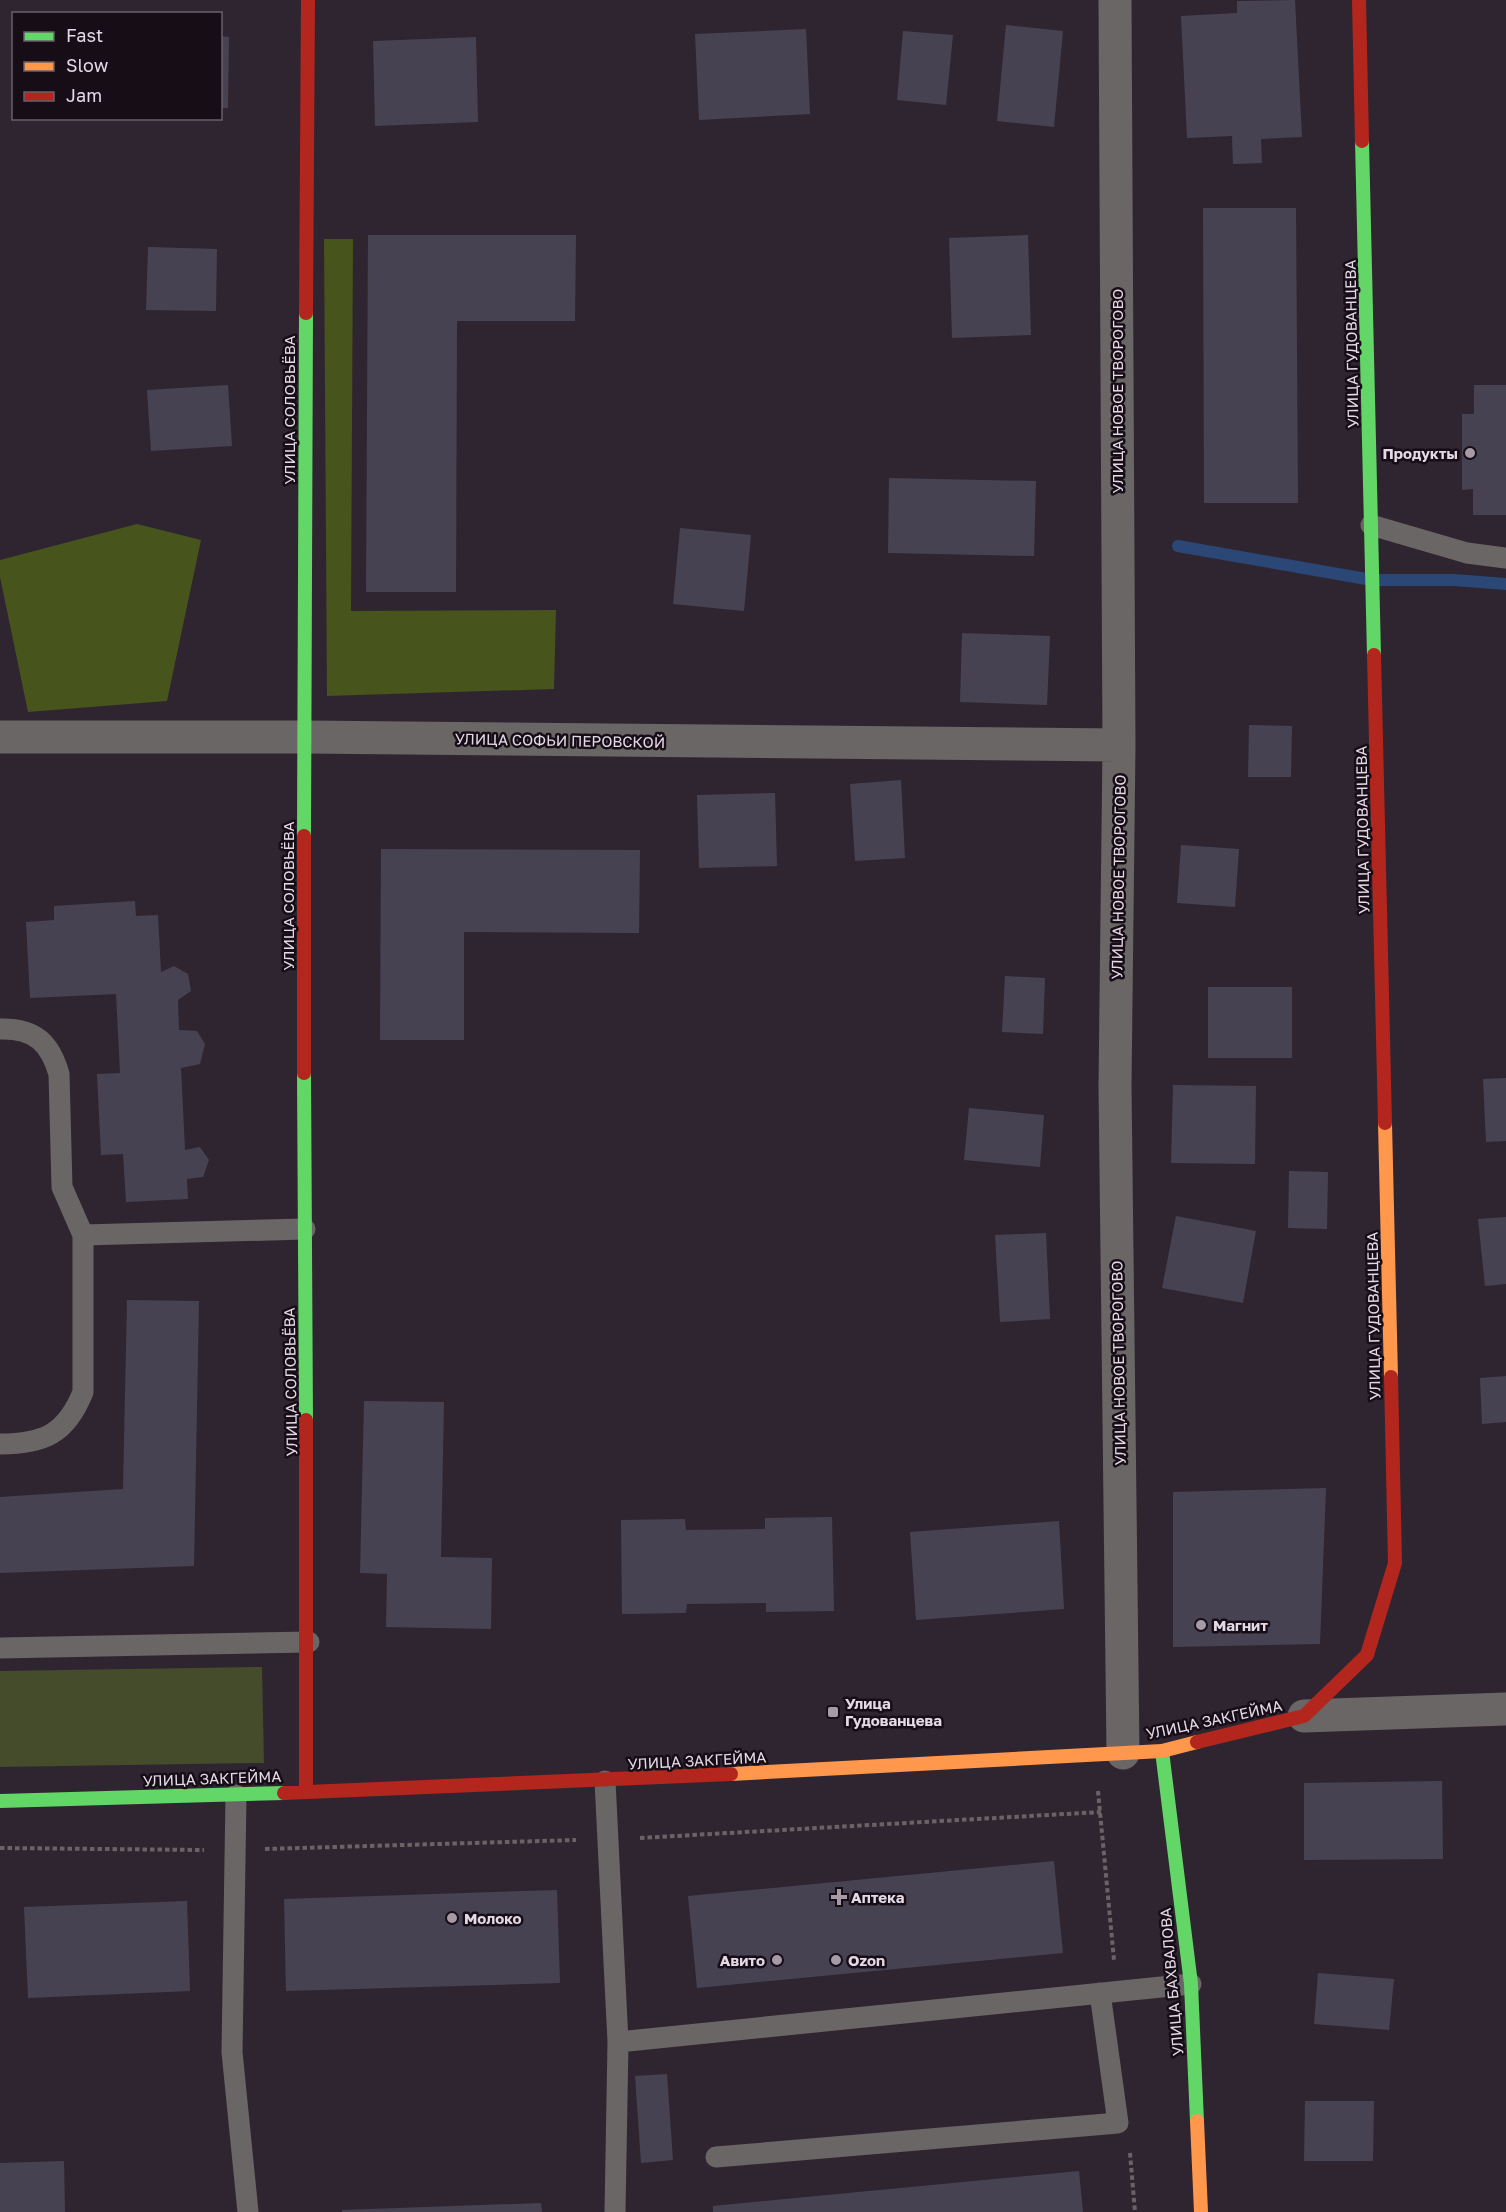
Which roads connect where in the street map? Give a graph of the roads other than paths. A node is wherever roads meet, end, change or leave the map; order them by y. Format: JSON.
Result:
{"nodes":[{"id":1,"x":308,"y":0,"type":"edge"},
{"id":2,"x":1115,"y":0,"type":"edge"},
{"id":3,"x":1359,"y":0,"type":"edge"},
{"id":4,"x":1371,"y":525,"type":"junction"},
{"id":5,"x":1506,"y":558,"type":"edge"},
{"id":6,"x":0,"y":736,"type":"edge"},
{"id":7,"x":304,"y":737,"type":"junction"},
{"id":8,"x":1119,"y":745,"type":"junction"},
{"id":9,"x":0,"y":1029,"type":"edge"},
{"id":10,"x":304,"y":1229,"type":"junction"},
{"id":11,"x":83,"y":1235,"type":"junction"},
{"id":12,"x":0,"y":1444,"type":"edge"},
{"id":13,"x":309,"y":1642,"type":"junction"},
{"id":14,"x":0,"y":1648,"type":"edge"},
{"id":15,"x":1367,"y":1655,"type":"joint"},
{"id":16,"x":1506,"y":1709,"type":"edge"},
{"id":17,"x":1304,"y":1716,"type":"junction"},
{"id":18,"x":1162,"y":1751,"type":"junction"},
{"id":19,"x":1123,"y":1753,"type":"junction"},
{"id":20,"x":605,"y":1781,"type":"junction"},
{"id":21,"x":306,"y":1792,"type":"junction"},
{"id":22,"x":236,"y":1795,"type":"junction"},
{"id":23,"x":0,"y":1801,"type":"edge"},
{"id":24,"x":1191,"y":1984,"type":"junction"},
{"id":25,"x":1100,"y":1993,"type":"junction"},
{"id":26,"x":618,"y":2042,"type":"junction"},
{"id":27,"x":716,"y":2157,"type":"dead end"},
{"id":28,"x":248,"y":2212,"type":"edge"},
{"id":29,"x":615,"y":2212,"type":"edge"},
{"id":30,"x":1201,"y":2212,"type":"edge"}],
"edges":[{"from":1,"to":7,"type":"street","name":"УЛИЦА СОЛОВЬЁВА"},
{"from":2,"to":8,"type":"street","name":"УЛИЦА НОВОЕ ТВОРОГОВО"},
{"from":3,"to":4,"type":"street","name":"УЛИЦА ГУДОВАНЦЕВА"},
{"from":4,"to":5,"type":"lane"},
{"from":4,"to":15,"type":"street","name":"УЛИЦА ГУДОВАНЦЕВА"},
{"from":6,"to":7,"type":"street","name":"УЛИЦА СОФЬИ ПЕРОВСКОЙ"},
{"from":7,"to":8,"type":"street","name":"УЛИЦА СОФЬИ ПЕРОВСКОЙ"},
{"from":7,"to":10,"type":"street","name":"УЛИЦА СОЛОВЬЁВА"},
{"from":8,"to":19,"type":"street","name":"УЛИЦА НОВОЕ ТВОРОГОВО"},
{"from":9,"to":11,"type":"lane"},
{"from":10,"to":11,"type":"lane"},
{"from":10,"to":13,"type":"street","name":"УЛИЦА СОЛОВЬЁВА"},
{"from":11,"to":12,"type":"lane"},
{"from":13,"to":14,"type":"lane"},
{"from":13,"to":21,"type":"street","name":"УЛИЦА СОЛОВЬЁВА"},
{"from":15,"to":17,"type":"street","name":"УЛИЦА ЗАКГЕЙМА"},
{"from":16,"to":17,"type":"street"},
{"from":17,"to":18,"type":"street","name":"УЛИЦА ЗАКГЕЙМА"},
{"from":18,"to":19,"type":"street","name":"УЛИЦА ЗАКГЕЙМА"},
{"from":18,"to":24,"type":"street","name":"УЛИЦА БАХВАЛОВА"},
{"from":19,"to":20,"type":"street","name":"УЛИЦА ЗАКГЕЙМА"},
{"from":20,"to":21,"type":"street","name":"УЛИЦА ЗАКГЕЙМА"},
{"from":20,"to":26,"type":"lane"},
{"from":21,"to":22,"type":"street","name":"УЛИЦА ЗАКГЕЙМА"},
{"from":22,"to":23,"type":"street","name":"УЛИЦА ЗАКГЕЙМА"},
{"from":22,"to":28,"type":"lane"},
{"from":24,"to":25,"type":"lane"},
{"from":24,"to":30,"type":"street","name":"УЛИЦА БАХВАЛОВА"},
{"from":25,"to":26,"type":"lane"},
{"from":25,"to":27,"type":"lane"},
{"from":26,"to":29,"type":"lane"}]}
